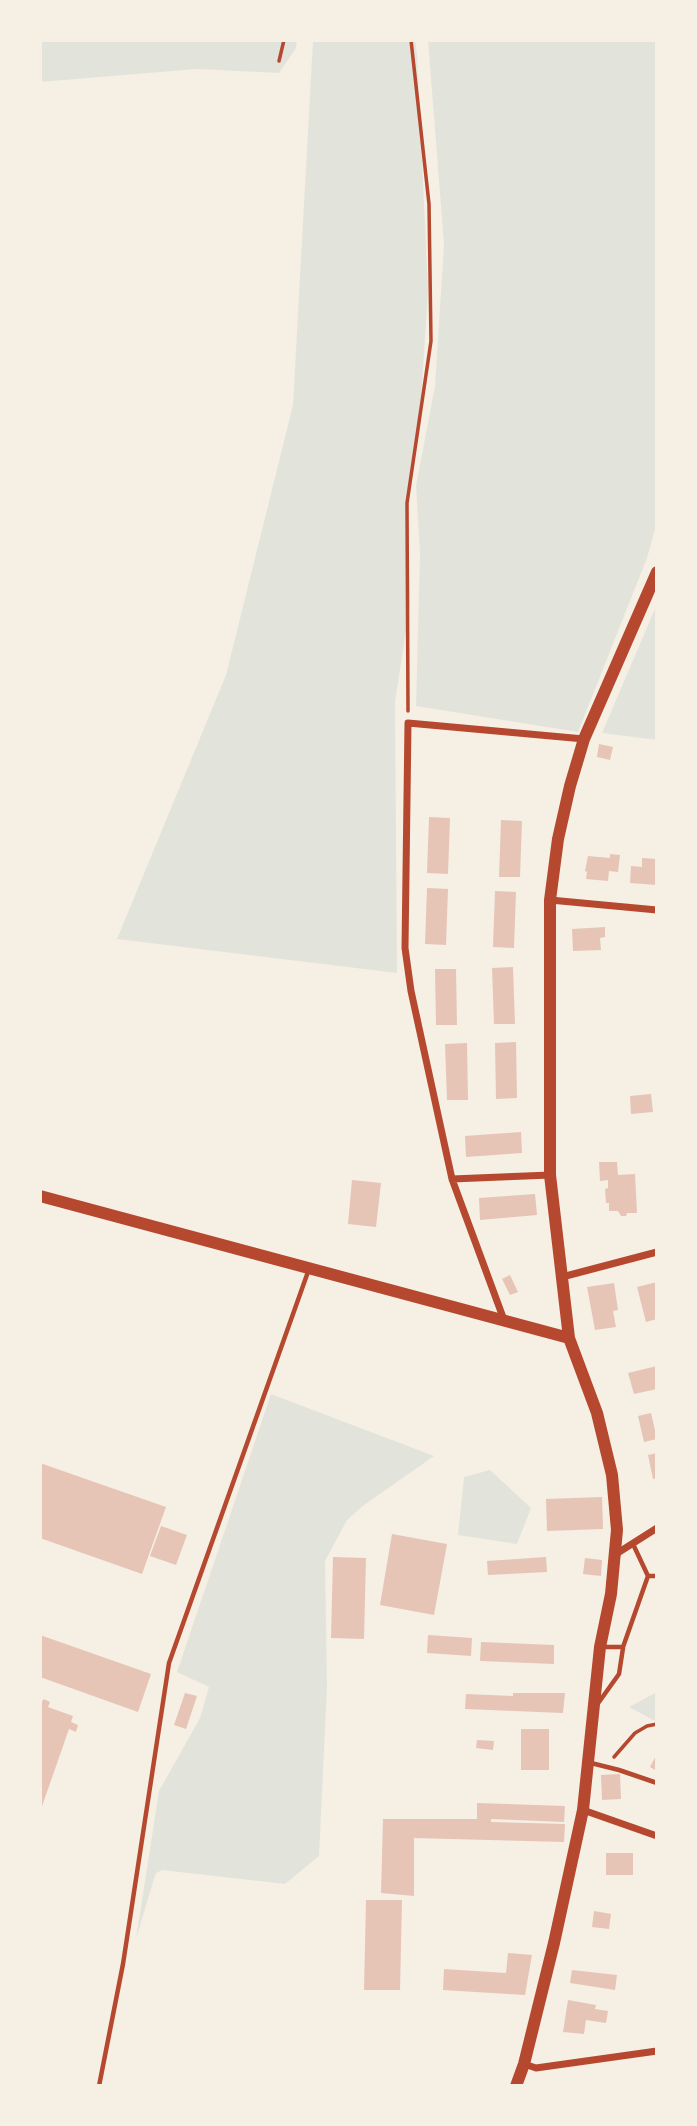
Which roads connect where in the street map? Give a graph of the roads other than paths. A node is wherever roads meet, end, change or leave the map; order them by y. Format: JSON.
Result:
{"nodes":[{"id":1,"x":657,"y":572,"type":"edge"},
{"id":2,"x":584,"y":739,"type":"junction"},
{"id":3,"x":550,"y":900,"type":"junction"},
{"id":4,"x":657,"y":910,"type":"edge"},
{"id":5,"x":550,"y":1175,"type":"junction"},
{"id":6,"x":452,"y":1179,"type":"junction"},
{"id":7,"x":40,"y":1196,"type":"edge"},
{"id":8,"x":657,"y":1252,"type":"edge"},
{"id":9,"x":309,"y":1268,"type":"junction"},
{"id":10,"x":562,"y":1278,"type":"junction"},
{"id":11,"x":505,"y":1320,"type":"junction"},
{"id":12,"x":569,"y":1338,"type":"junction"},
{"id":13,"x":657,"y":1528,"type":"edge"},
{"id":14,"x":632,"y":1544,"type":"junction"},
{"id":15,"x":616,"y":1554,"type":"junction"},
{"id":16,"x":648,"y":1576,"type":"junction"},
{"id":17,"x":657,"y":1576,"type":"edge"},
{"id":18,"x":600,"y":1647,"type":"junction"},
{"id":19,"x":623,"y":1647,"type":"junction"},
{"id":20,"x":594,"y":1708,"type":"junction"},
{"id":21,"x":589,"y":1763,"type":"junction"},
{"id":22,"x":657,"y":1783,"type":"edge"},
{"id":23,"x":583,"y":1810,"type":"junction"},
{"id":24,"x":657,"y":1836,"type":"edge"},
{"id":25,"x":657,"y":2051,"type":"edge"},
{"id":26,"x":524,"y":2064,"type":"junction"},
{"id":27,"x":99,"y":2086,"type":"edge"},
{"id":28,"x":516,"y":2086,"type":"edge"}],
"edges":[{"from":1,"to":2,"type":"street"},
{"from":2,"to":3,"type":"street"},
{"from":2,"to":6,"type":"street"},
{"from":3,"to":4,"type":"street"},
{"from":3,"to":5,"type":"street"},
{"from":5,"to":6,"type":"street"},
{"from":5,"to":10,"type":"street"},
{"from":6,"to":11,"type":"street"},
{"from":7,"to":9,"type":"street"},
{"from":8,"to":10,"type":"street"},
{"from":9,"to":11,"type":"street"},
{"from":9,"to":27,"type":"lane"},
{"from":10,"to":12,"type":"street"},
{"from":11,"to":12,"type":"street"},
{"from":12,"to":15,"type":"street"},
{"from":13,"to":14,"type":"street"},
{"from":14,"to":15,"type":"street"},
{"from":14,"to":16,"type":"lane"},
{"from":15,"to":18,"type":"street"},
{"from":16,"to":17,"type":"lane"},
{"from":16,"to":19,"type":"lane"},
{"from":18,"to":19,"type":"lane"},
{"from":18,"to":20,"type":"street"},
{"from":19,"to":20,"type":"lane"},
{"from":20,"to":21,"type":"street"},
{"from":21,"to":22,"type":"lane"},
{"from":21,"to":23,"type":"street"},
{"from":23,"to":24,"type":"street"},
{"from":23,"to":26,"type":"street"},
{"from":25,"to":26,"type":"street"},
{"from":26,"to":28,"type":"street"}]}
